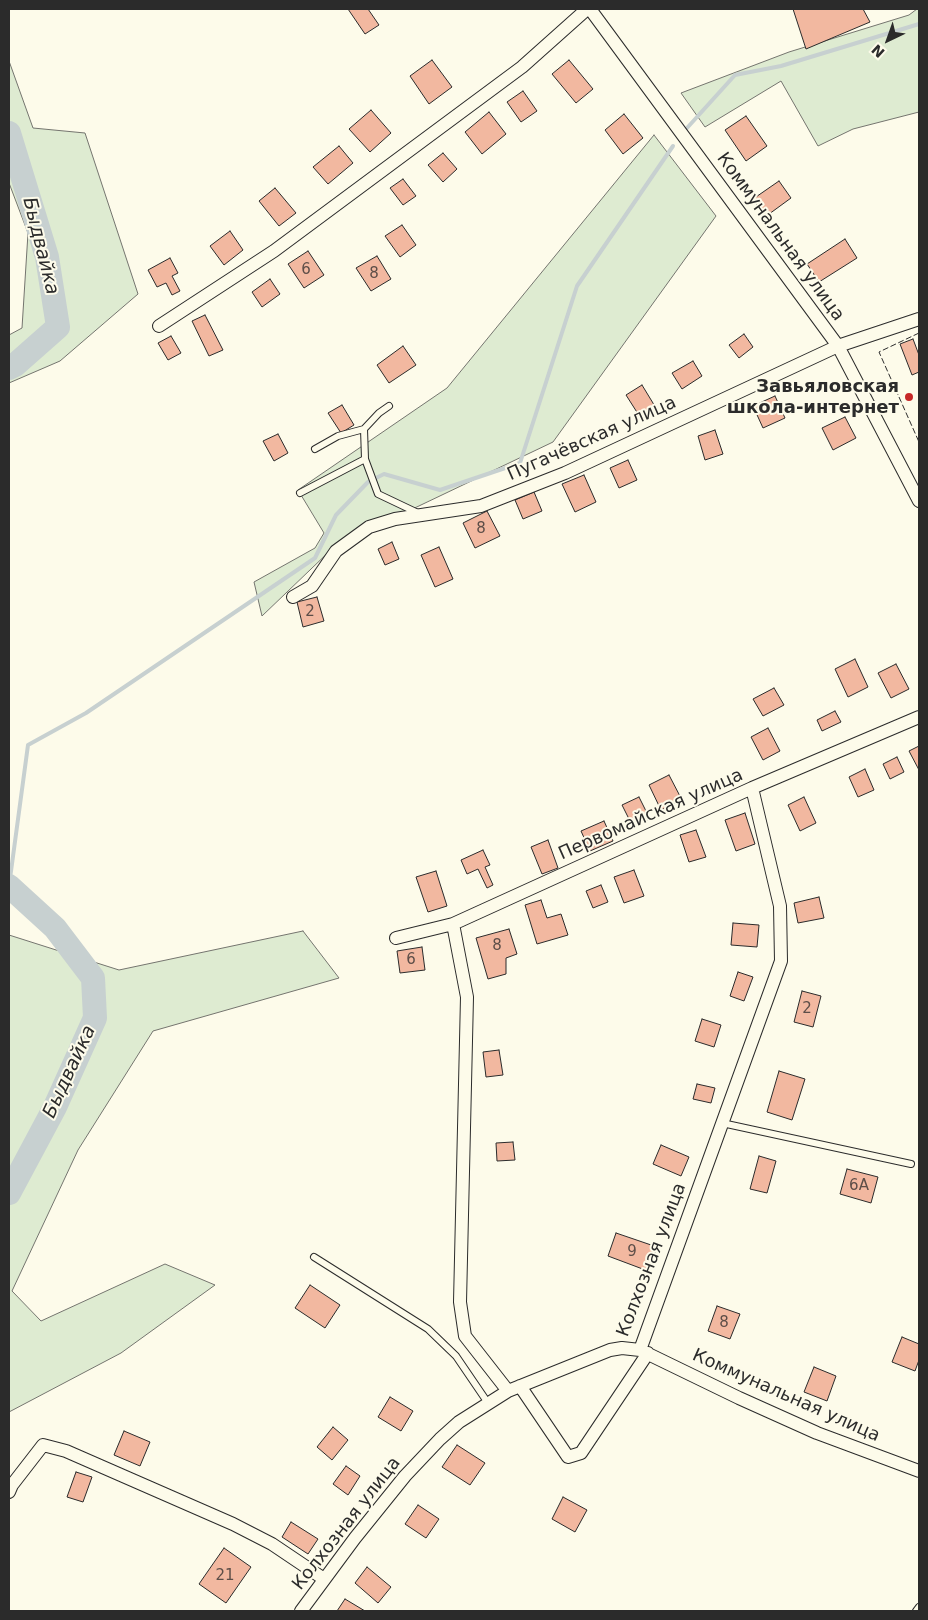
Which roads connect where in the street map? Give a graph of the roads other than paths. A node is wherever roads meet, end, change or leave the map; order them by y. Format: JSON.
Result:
{"nodes":[{"id":1,"x":588,"y":9,"type":"edge"},
{"id":2,"x":919,"y":319,"type":"edge"},
{"id":3,"x":159,"y":326,"type":"dead end"},
{"id":4,"x":838,"y":346,"type":"junction"},
{"id":5,"x":389,"y":406,"type":"dead end"},
{"id":6,"x":364,"y":429,"type":"junction"},
{"id":7,"x":315,"y":449,"type":"dead end"},
{"id":8,"x":365,"y":460,"type":"junction"},
{"id":9,"x":300,"y":493,"type":"dead end"},
{"id":10,"x":919,"y":501,"type":"edge"},
{"id":11,"x":420,"y":515,"type":"junction"},
{"id":12,"x":293,"y":597,"type":"dead end"},
{"id":13,"x":919,"y":717,"type":"edge"},
{"id":14,"x":752,"y":788,"type":"junction"},
{"id":15,"x":453,"y":924,"type":"junction"},
{"id":16,"x":396,"y":938,"type":"dead end"},
{"id":17,"x":722,"y":1123,"type":"junction"},
{"id":18,"x":911,"y":1164,"type":"dead end"},
{"id":19,"x":314,"y":1257,"type":"dead end"},
{"id":20,"x":644,"y":1352,"type":"junction"},
{"id":21,"x":520,"y":1386,"type":"junction"},
{"id":22,"x":508,"y":1390,"type":"junction"},
{"id":23,"x":488,"y":1403,"type":"junction"},
{"id":24,"x":919,"y":1470,"type":"edge"},
{"id":25,"x":9,"y":1492,"type":"edge"},
{"id":26,"x":324,"y":1580,"type":"junction"},
{"id":27,"x":919,"y":1606,"type":"edge"},
{"id":28,"x":301,"y":1611,"type":"edge"},
{"id":29,"x":916,"y":1611,"type":"edge"}],
"edges":[{"from":1,"to":3,"type":"street"},
{"from":1,"to":4,"type":"street","name":"Коммунальная улица"},
{"from":2,"to":4,"type":"street","name":"Пугачёвская улица"},
{"from":4,"to":10,"type":"street","name":"Коммунальная улица"},
{"from":4,"to":11,"type":"street","name":"Пугачёвская улица"},
{"from":5,"to":6,"type":"lane"},
{"from":6,"to":7,"type":"lane"},
{"from":6,"to":8,"type":"lane"},
{"from":8,"to":9,"type":"lane"},
{"from":8,"to":11,"type":"lane"},
{"from":11,"to":12,"type":"street","name":"Пугачёвская улица"},
{"from":13,"to":14,"type":"street","name":"Первомайская улица"},
{"from":14,"to":15,"type":"street","name":"Первомайская улица"},
{"from":14,"to":17,"type":"street","name":"Колхозная улица"},
{"from":15,"to":16,"type":"street","name":"Первомайская улица"},
{"from":15,"to":22,"type":"street"},
{"from":17,"to":18,"type":"lane"},
{"from":17,"to":20,"type":"street","name":"Колхозная улица"},
{"from":19,"to":23,"type":"lane"},
{"from":20,"to":21,"type":"street","name":"Колхозная улица"},
{"from":20,"to":21,"type":"street"},
{"from":20,"to":24,"type":"street","name":"Коммунальная улица"},
{"from":21,"to":22,"type":"street","name":"Колхозная улица"},
{"from":22,"to":23,"type":"street","name":"Колхозная улица"},
{"from":23,"to":26,"type":"street","name":"Колхозная улица"},
{"from":25,"to":26,"type":"street"},
{"from":26,"to":28,"type":"street","name":"Колхозная улица"},
{"from":27,"to":29,"type":"lane"}]}
